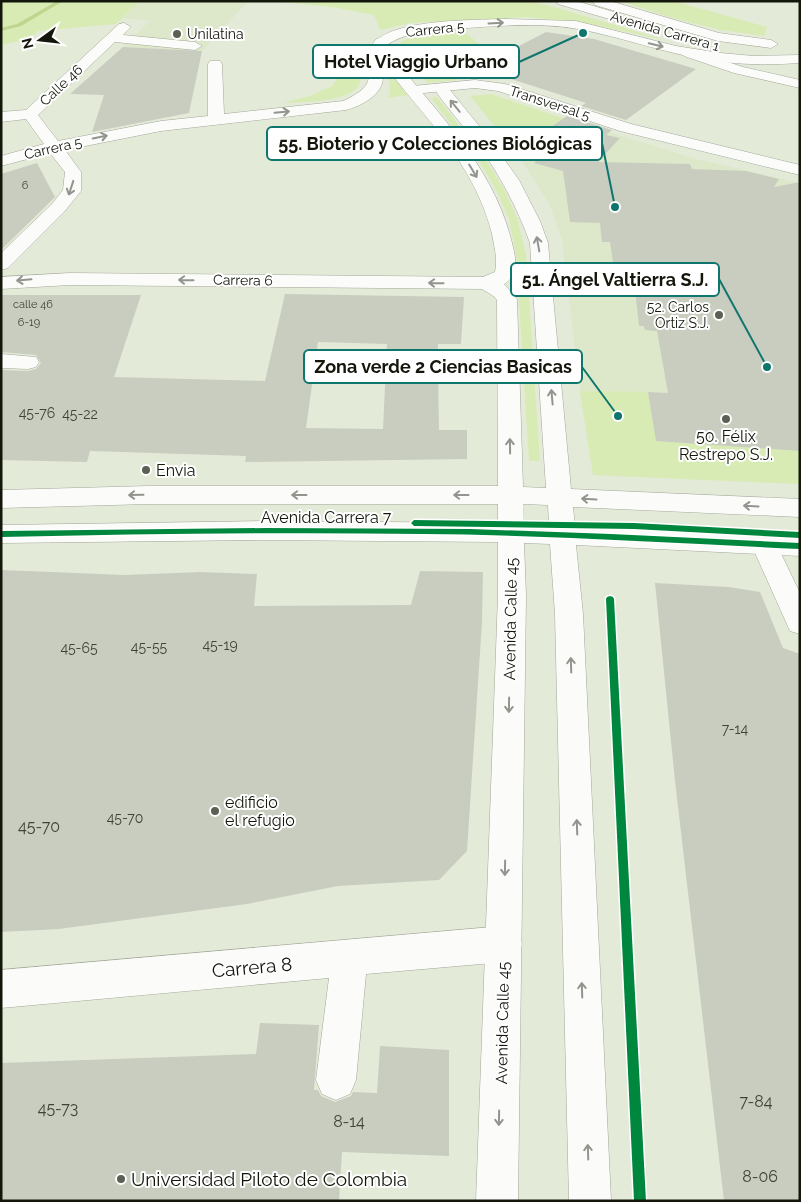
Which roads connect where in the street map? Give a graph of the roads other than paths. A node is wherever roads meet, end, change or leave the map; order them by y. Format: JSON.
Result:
{"nodes":[{"id":1,"x":562,"y":1,"type":"edge"},
{"id":2,"x":596,"y":1,"type":"edge"},
{"id":3,"x":124,"y":27,"type":"dead end"},
{"id":4,"x":112,"y":38,"type":"junction"},
{"id":5,"x":381,"y":42,"type":"junction"},
{"id":6,"x":782,"y":45,"type":"dead end"},
{"id":7,"x":195,"y":46,"type":"dead end"},
{"id":8,"x":689,"y":53,"type":"junction"},
{"id":9,"x":800,"y":54,"type":"edge"},
{"id":10,"x":800,"y":59,"type":"edge"},
{"id":11,"x":215,"y":64,"type":"dead end"},
{"id":12,"x":800,"y":84,"type":"edge"},
{"id":13,"x":440,"y":87,"type":"junction"},
{"id":14,"x":413,"y":90,"type":"junction"},
{"id":15,"x":216,"y":110,"type":"junction"},
{"id":16,"x":30,"y":114,"type":"junction"},
{"id":17,"x":1,"y":118,"type":"edge"},
{"id":18,"x":53,"y":147,"type":"junction"},
{"id":19,"x":1,"y":161,"type":"edge"},
{"id":20,"x":800,"y":170,"type":"edge"},
{"id":21,"x":1,"y":264,"type":"edge"},
{"id":22,"x":1,"y":283,"type":"edge"},
{"id":23,"x":485,"y":283,"type":"junction"},
{"id":24,"x":438,"y":360,"type":"dead end"},
{"id":25,"x":508,"y":360,"type":"junction"},
{"id":26,"x":1,"y":361,"type":"edge"},
{"id":27,"x":28,"y":362,"type":"dead end"},
{"id":28,"x":510,"y":495,"type":"junction"},
{"id":29,"x":1,"y":498,"type":"edge"},
{"id":30,"x":560,"y":498,"type":"junction"},
{"id":31,"x":800,"y":508,"type":"edge"},
{"id":32,"x":1,"y":534,"type":"edge"},
{"id":33,"x":511,"y":534,"type":"junction"},
{"id":34,"x":563,"y":536,"type":"junction"},
{"id":35,"x":764,"y":544,"type":"junction"},
{"id":36,"x":800,"y":546,"type":"edge"},
{"id":37,"x":800,"y":623,"type":"edge"},
{"id":38,"x":504,"y":944,"type":"junction"},
{"id":39,"x":350,"y":958,"type":"junction"},
{"id":40,"x":1,"y":989,"type":"edge"},
{"id":41,"x":336,"y":1080,"type":"dead end"},
{"id":42,"x":498,"y":1201,"type":"edge"},
{"id":43,"x":590,"y":1201,"type":"edge"}],
"edges":[{"from":1,"to":9,"type":"main road","name":"Avenida Carrera 1"},
{"from":2,"to":6,"type":"main road","name":"Avenida Carrera 1"},
{"from":3,"to":4,"type":"main road","name":"Calle 46"},
{"from":4,"to":7,"type":"main road"},
{"from":4,"to":16,"type":"main road","name":"Calle 46"},
{"from":5,"to":8,"type":"main road","name":"Carrera 5","one_way":true},
{"from":5,"to":14,"type":"main road"},
{"from":15,"to":5,"type":"main road","name":"Carrera 5","one_way":true},
{"from":8,"to":10,"type":"main road","name":"Carrera 5"},
{"from":8,"to":12,"type":"main road"},
{"from":11,"to":15,"type":"main road"},
{"from":13,"to":14,"type":"main road","name":"Transversal 5"},
{"from":13,"to":20,"type":"main road","name":"Transversal 5"},
{"from":30,"to":13,"type":"main road","one_way":true},
{"from":14,"to":23,"type":"main road","one_way":true},
{"from":18,"to":15,"type":"main road","name":"Carrera 5","one_way":true},
{"from":16,"to":17,"type":"main road"},
{"from":16,"to":18,"type":"main road","name":"Calle 46"},
{"from":18,"to":19,"type":"main road","name":"Carrera 5"},
{"from":18,"to":21,"type":"main road","name":"Calle 46","one_way":true},
{"from":23,"to":22,"type":"main road","name":"Carrera 6","one_way":true},
{"from":23,"to":25,"type":"main road","name":"Avenida Calle 45"},
{"from":24,"to":25,"type":"main road"},
{"from":28,"to":25,"type":"main road","name":"Avenida Calle 45","one_way":true},
{"from":26,"to":27,"type":"main road"},
{"from":28,"to":29,"type":"main road","name":"Avenida Carrera 7","one_way":true},
{"from":28,"to":30,"type":"main road","name":"Avenida Carrera 7"},
{"from":28,"to":33,"type":"main road","name":"Avenida Calle 45"},
{"from":31,"to":30,"type":"main road","name":"Avenida Carrera 7","one_way":true},
{"from":30,"to":34,"type":"main road"},
{"from":32,"to":33,"type":"main road","name":"Avenida Carrera 7"},
{"from":33,"to":34,"type":"main road","name":"Avenida Carrera 7"},
{"from":33,"to":38,"type":"main road","name":"Avenida Calle 45","one_way":true},
{"from":34,"to":35,"type":"main road","name":"Avenida Carrera 7"},
{"from":43,"to":34,"type":"main road","one_way":true},
{"from":35,"to":36,"type":"main road","name":"Avenida Carrera 7"},
{"from":35,"to":37,"type":"main road"},
{"from":38,"to":39,"type":"main road","name":"Carrera 8"},
{"from":38,"to":42,"type":"main road","name":"Avenida Calle 45","one_way":true},
{"from":39,"to":40,"type":"main road","name":"Carrera 8"},
{"from":39,"to":41,"type":"main road"}]}
